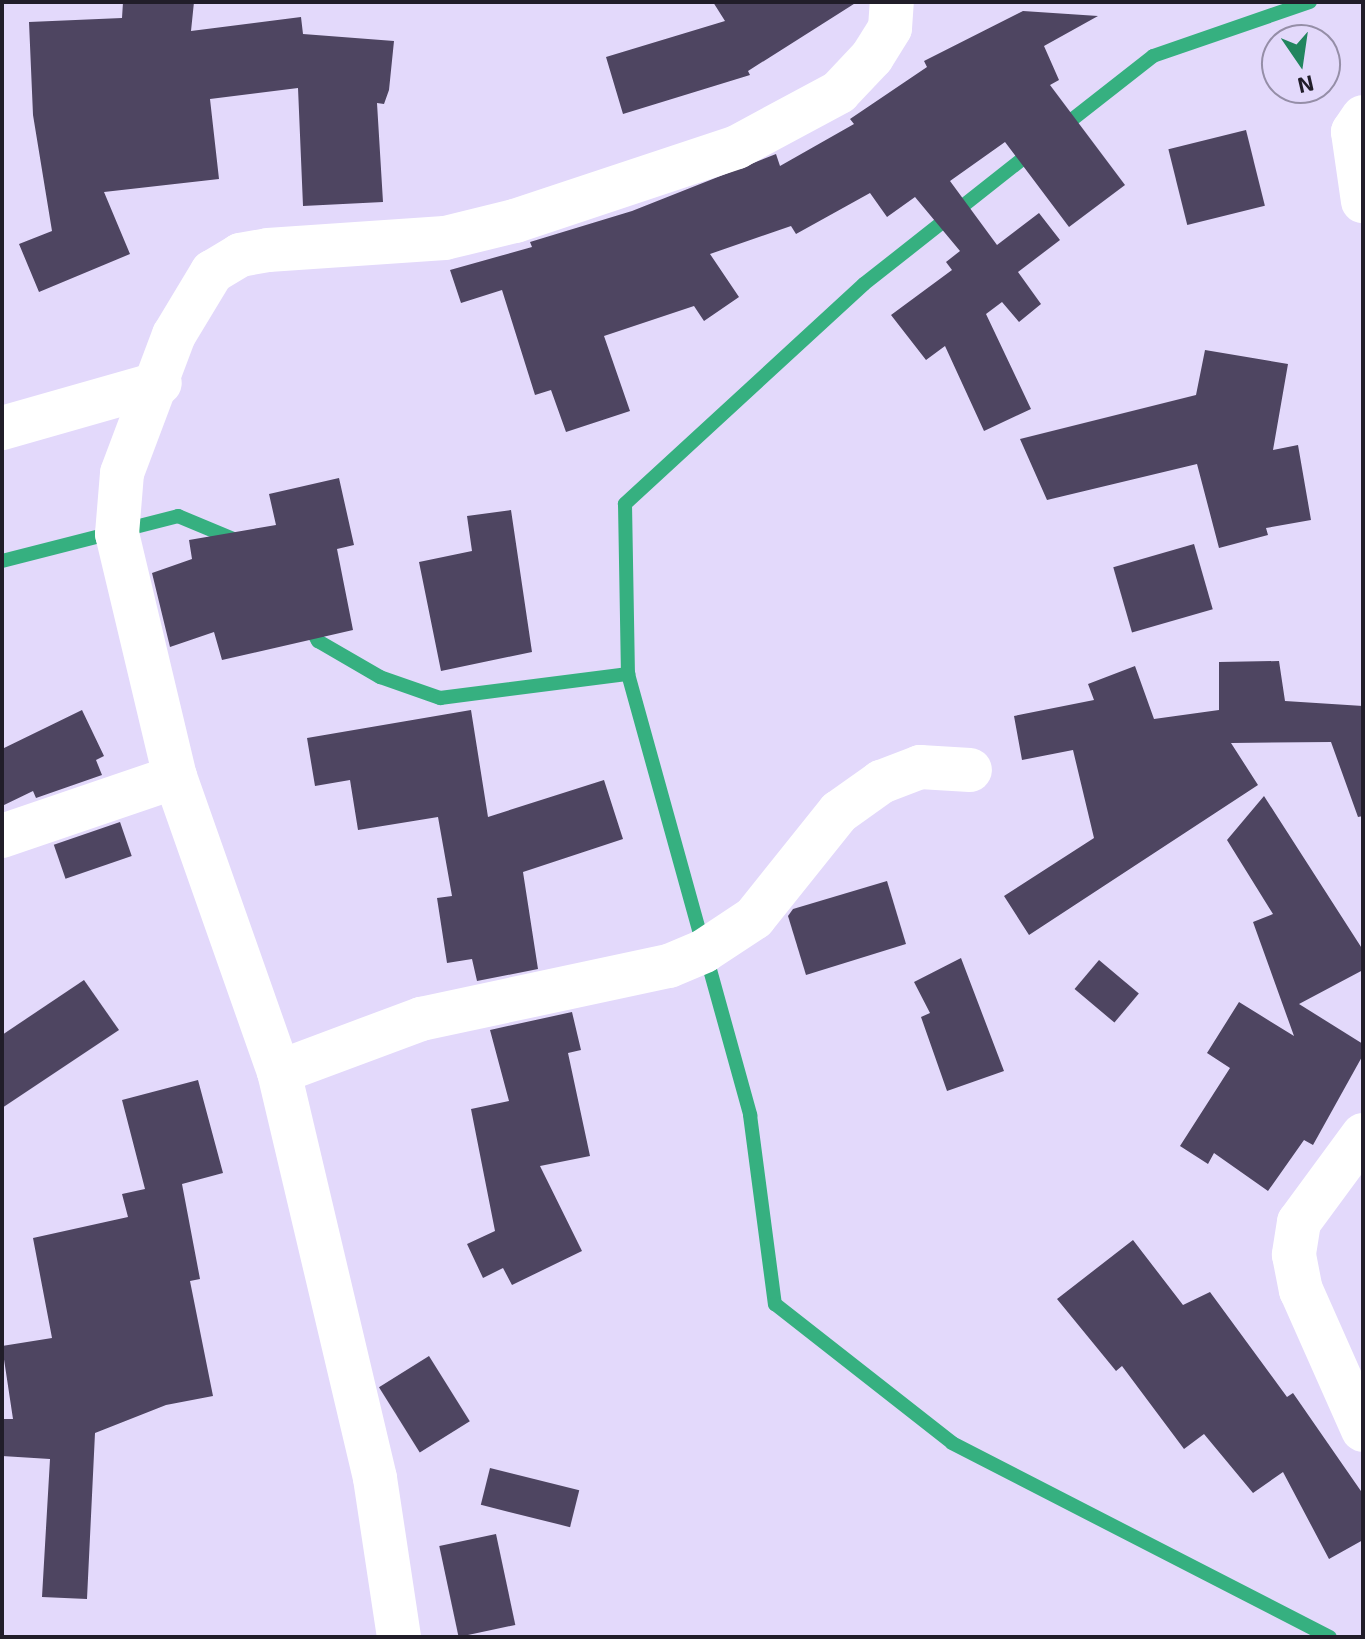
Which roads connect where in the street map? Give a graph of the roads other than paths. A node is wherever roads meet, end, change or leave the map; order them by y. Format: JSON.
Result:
{"nodes":[{"id":1,"x":892,"y":2,"type":"edge"},
{"id":2,"x":1363,"y":117,"type":"edge"},
{"id":3,"x":1363,"y":201,"type":"edge"},
{"id":4,"x":160,"y":383,"type":"junction"},
{"id":5,"x":2,"y":428,"type":"edge"},
{"id":6,"x":970,"y":770,"type":"dead end"},
{"id":7,"x":175,"y":777,"type":"junction"},
{"id":8,"x":2,"y":836,"type":"edge"},
{"id":9,"x":279,"y":1072,"type":"junction"},
{"id":10,"x":1363,"y":1135,"type":"edge"},
{"id":11,"x":1363,"y":1430,"type":"edge"},
{"id":12,"x":399,"y":1637,"type":"edge"}],
"edges":[{"from":1,"to":4,"type":"street"},
{"from":2,"to":3,"type":"street"},
{"from":4,"to":5,"type":"street"},
{"from":4,"to":7,"type":"street"},
{"from":6,"to":9,"type":"street"},
{"from":7,"to":8,"type":"street"},
{"from":7,"to":9,"type":"street"},
{"from":9,"to":12,"type":"street"},
{"from":10,"to":11,"type":"street"}]}
